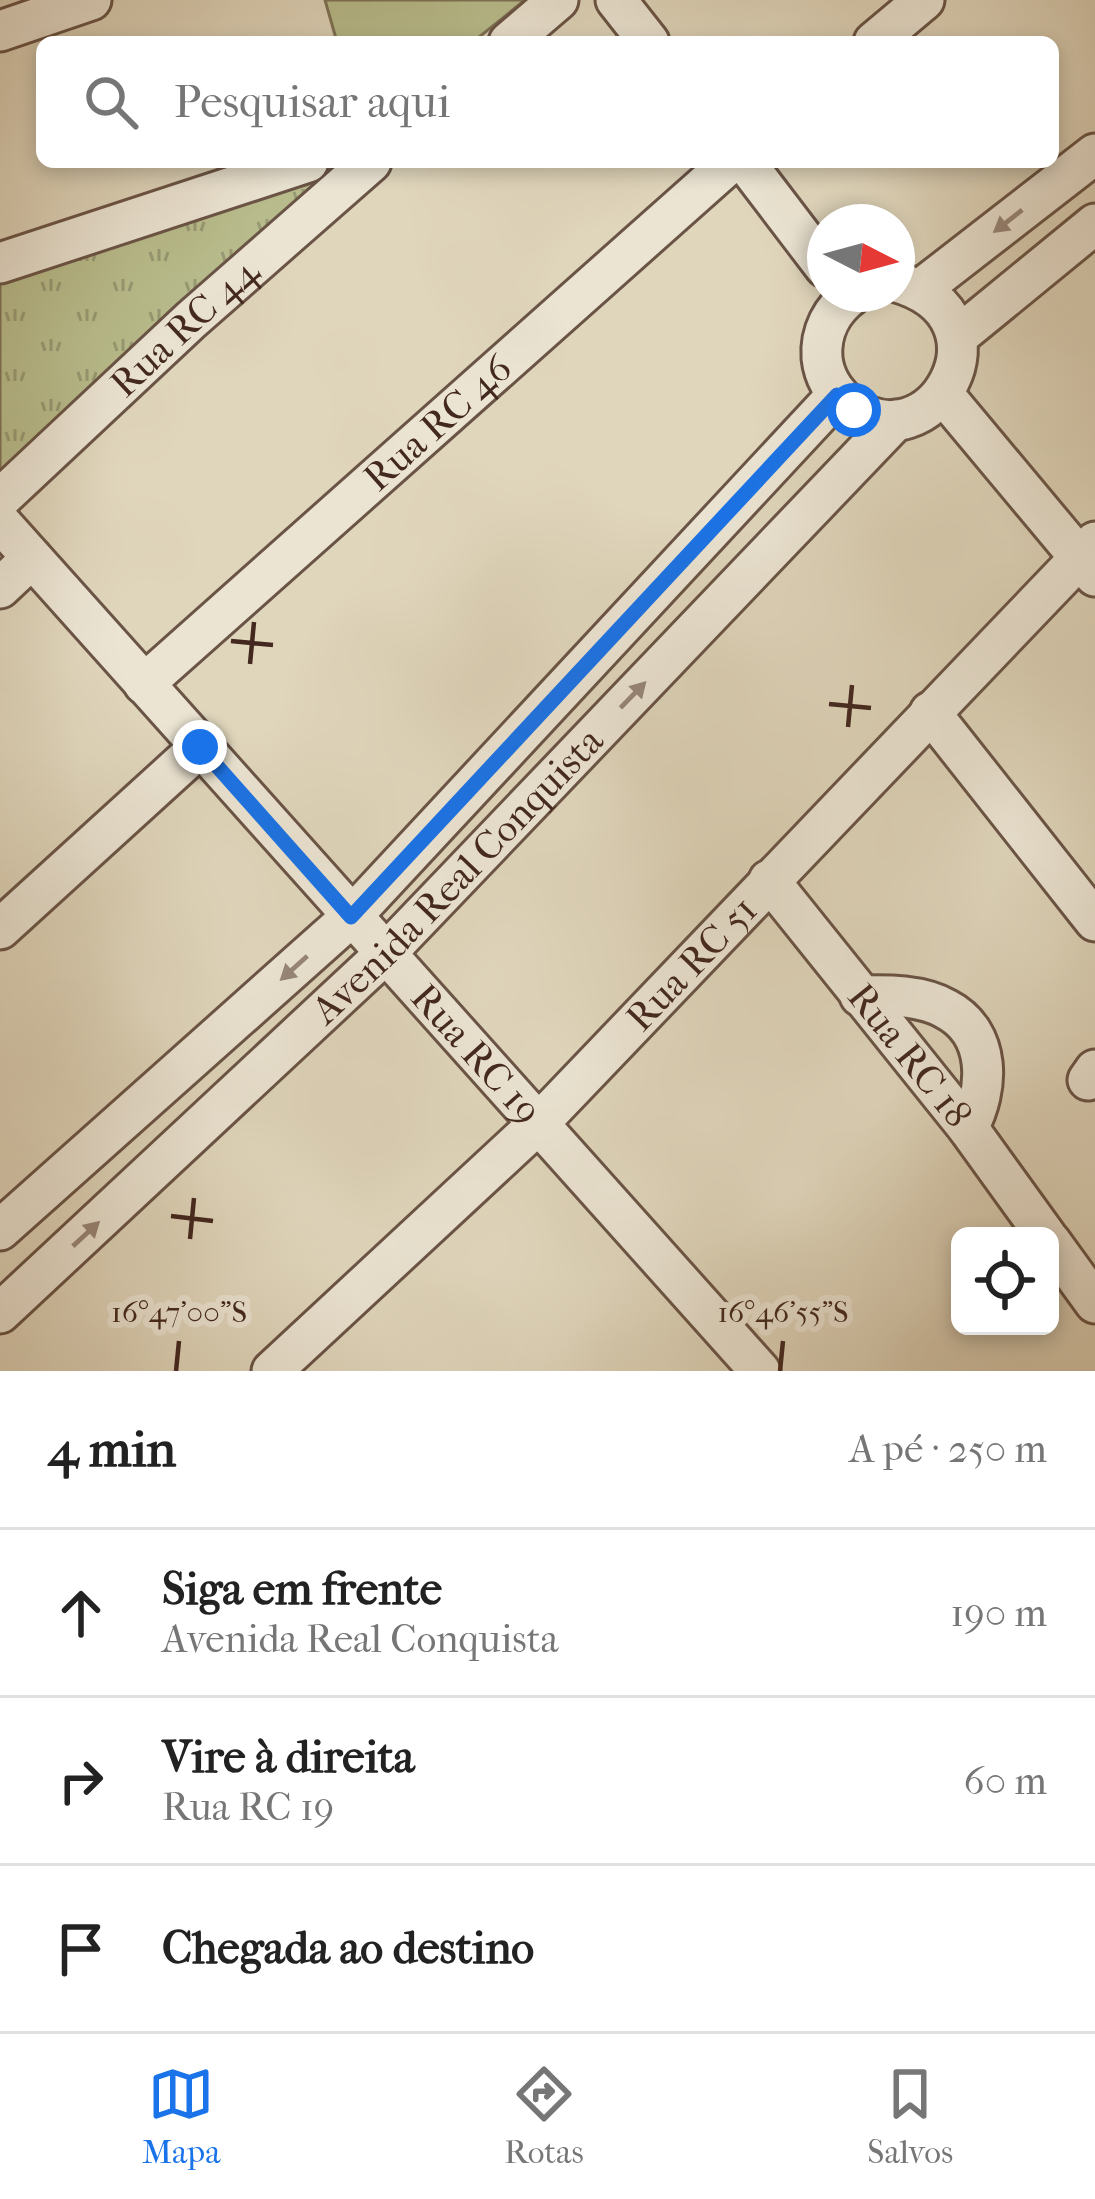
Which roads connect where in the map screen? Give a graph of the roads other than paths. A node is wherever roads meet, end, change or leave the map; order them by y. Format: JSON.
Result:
{"nodes":[{"id":1,"x":91,"y":0,"type":"edge"},
{"id":2,"x":558,"y":0,"type":"edge"},
{"id":3,"x":616,"y":0,"type":"edge"},
{"id":4,"x":924,"y":0,"type":"edge"},
{"id":5,"x":0,"y":31,"type":"edge"},
{"id":6,"x":516,"y":36,"type":"edge"},
{"id":7,"x":645,"y":36,"type":"edge"},
{"id":8,"x":881,"y":36,"type":"edge"},
{"id":9,"x":1095,"y":154,"type":"edge"},
{"id":10,"x":290,"y":168,"type":"edge"},
{"id":11,"x":364,"y":168,"type":"edge"},
{"id":12,"x":724,"y":168,"type":"edge"},
{"id":13,"x":750,"y":168,"type":"edge"},
{"id":14,"x":1095,"y":224,"type":"edge"},
{"id":15,"x":807,"y":242,"type":"edge"},
{"id":16,"x":0,"y":262,"type":"edge"},
{"id":17,"x":915,"y":282,"type":"edge"},
{"id":18,"x":915,"y":291,"type":"edge"},
{"id":19,"x":832,"y":312,"type":"edge"},
{"id":20,"x":957,"y":337,"type":"junction"},
{"id":21,"x":943,"y":394,"type":"junction"},
{"id":22,"x":837,"y":395,"type":"junction"},
{"id":23,"x":896,"y":420,"type":"junction"},
{"id":24,"x":0,"y":499,"type":"edge"},
{"id":25,"x":0,"y":521,"type":"edge"},
{"id":26,"x":32,"y":558,"type":"junction"},
{"id":27,"x":1089,"y":558,"type":"edge"},
{"id":28,"x":0,"y":588,"type":"edge"},
{"id":29,"x":144,"y":684,"type":"junction"},
{"id":30,"x":930,"y":712,"type":"junction"},
{"id":31,"x":200,"y":747,"type":"junction"},
{"id":32,"x":770,"y":880,"type":"junction"},
{"id":33,"x":351,"y":917,"type":"junction"},
{"id":34,"x":1095,"y":921,"type":"edge"},
{"id":35,"x":0,"y":929,"type":"edge"},
{"id":36,"x":387,"y":952,"type":"junction"},
{"id":37,"x":860,"y":996,"type":"junction"},
{"id":38,"x":539,"y":1123,"type":"junction"},
{"id":39,"x":968,"y":1129,"type":"junction"},
{"id":40,"x":1039,"y":1227,"type":"edge"},
{"id":41,"x":0,"y":1230,"type":"edge"},
{"id":42,"x":1059,"y":1254,"type":"edge"},
{"id":43,"x":1095,"y":1303,"type":"edge"},
{"id":44,"x":0,"y":1313,"type":"edge"},
{"id":45,"x":272,"y":1371,"type":"edge"},
{"id":46,"x":760,"y":1371,"type":"edge"}],
"edges":[{"from":1,"to":5,"type":"street"},
{"from":2,"to":6,"type":"street"},
{"from":3,"to":7,"type":"street"},
{"from":4,"to":8,"type":"street"},
{"from":9,"to":17,"type":"street","one_way":true},
{"from":10,"to":16,"type":"street"},
{"from":11,"to":24,"type":"street","name":"Rua RC 44"},
{"from":12,"to":29,"type":"street","name":"Rua RC 46"},
{"from":13,"to":15,"type":"street"},
{"from":14,"to":20,"type":"street"},
{"from":18,"to":20,"type":"street"},
{"from":19,"to":22,"type":"street"},
{"from":20,"to":21,"type":"street"},
{"from":21,"to":23,"type":"street","name":"Avenida Real Conquista"},
{"from":21,"to":27,"type":"street"},
{"from":22,"to":23,"type":"street"},
{"from":22,"to":33,"type":"street","name":"Avenida Real Conquista"},
{"from":36,"to":23,"type":"street","name":"Avenida Real Conquista","one_way":true},
{"from":25,"to":26,"type":"street","name":"Rua RC 19"},
{"from":26,"to":28,"type":"street"},
{"from":26,"to":29,"type":"street","name":"Rua RC 19"},
{"from":27,"to":30,"type":"street","name":"Rua RC 51"},
{"from":29,"to":31,"type":"street","name":"Rua RC 19"},
{"from":30,"to":32,"type":"street","name":"Rua RC 51"},
{"from":30,"to":34,"type":"street"},
{"from":31,"to":33,"type":"street","name":"Rua RC 19"},
{"from":31,"to":35,"type":"street"},
{"from":32,"to":37,"type":"street","name":"Rua RC 18"},
{"from":32,"to":38,"type":"street","name":"Rua RC 51"},
{"from":33,"to":36,"type":"street","name":"Rua RC 19"},
{"from":33,"to":41,"type":"street","name":"Avenida Real Conquista","one_way":true},
{"from":36,"to":38,"type":"street","name":"Rua RC 19"},
{"from":44,"to":36,"type":"street","name":"Avenida Real Conquista","one_way":true},
{"from":37,"to":39,"type":"street","name":"Rua RC 18"},
{"from":37,"to":39,"type":"street"},
{"from":38,"to":45,"type":"street","name":"Rua RC 51"},
{"from":38,"to":46,"type":"street","name":"Rua RC 19"},
{"from":39,"to":40,"type":"street","name":"Rua RC 18"},
{"from":42,"to":43,"type":"street","name":"Rua RC 18"}]}
